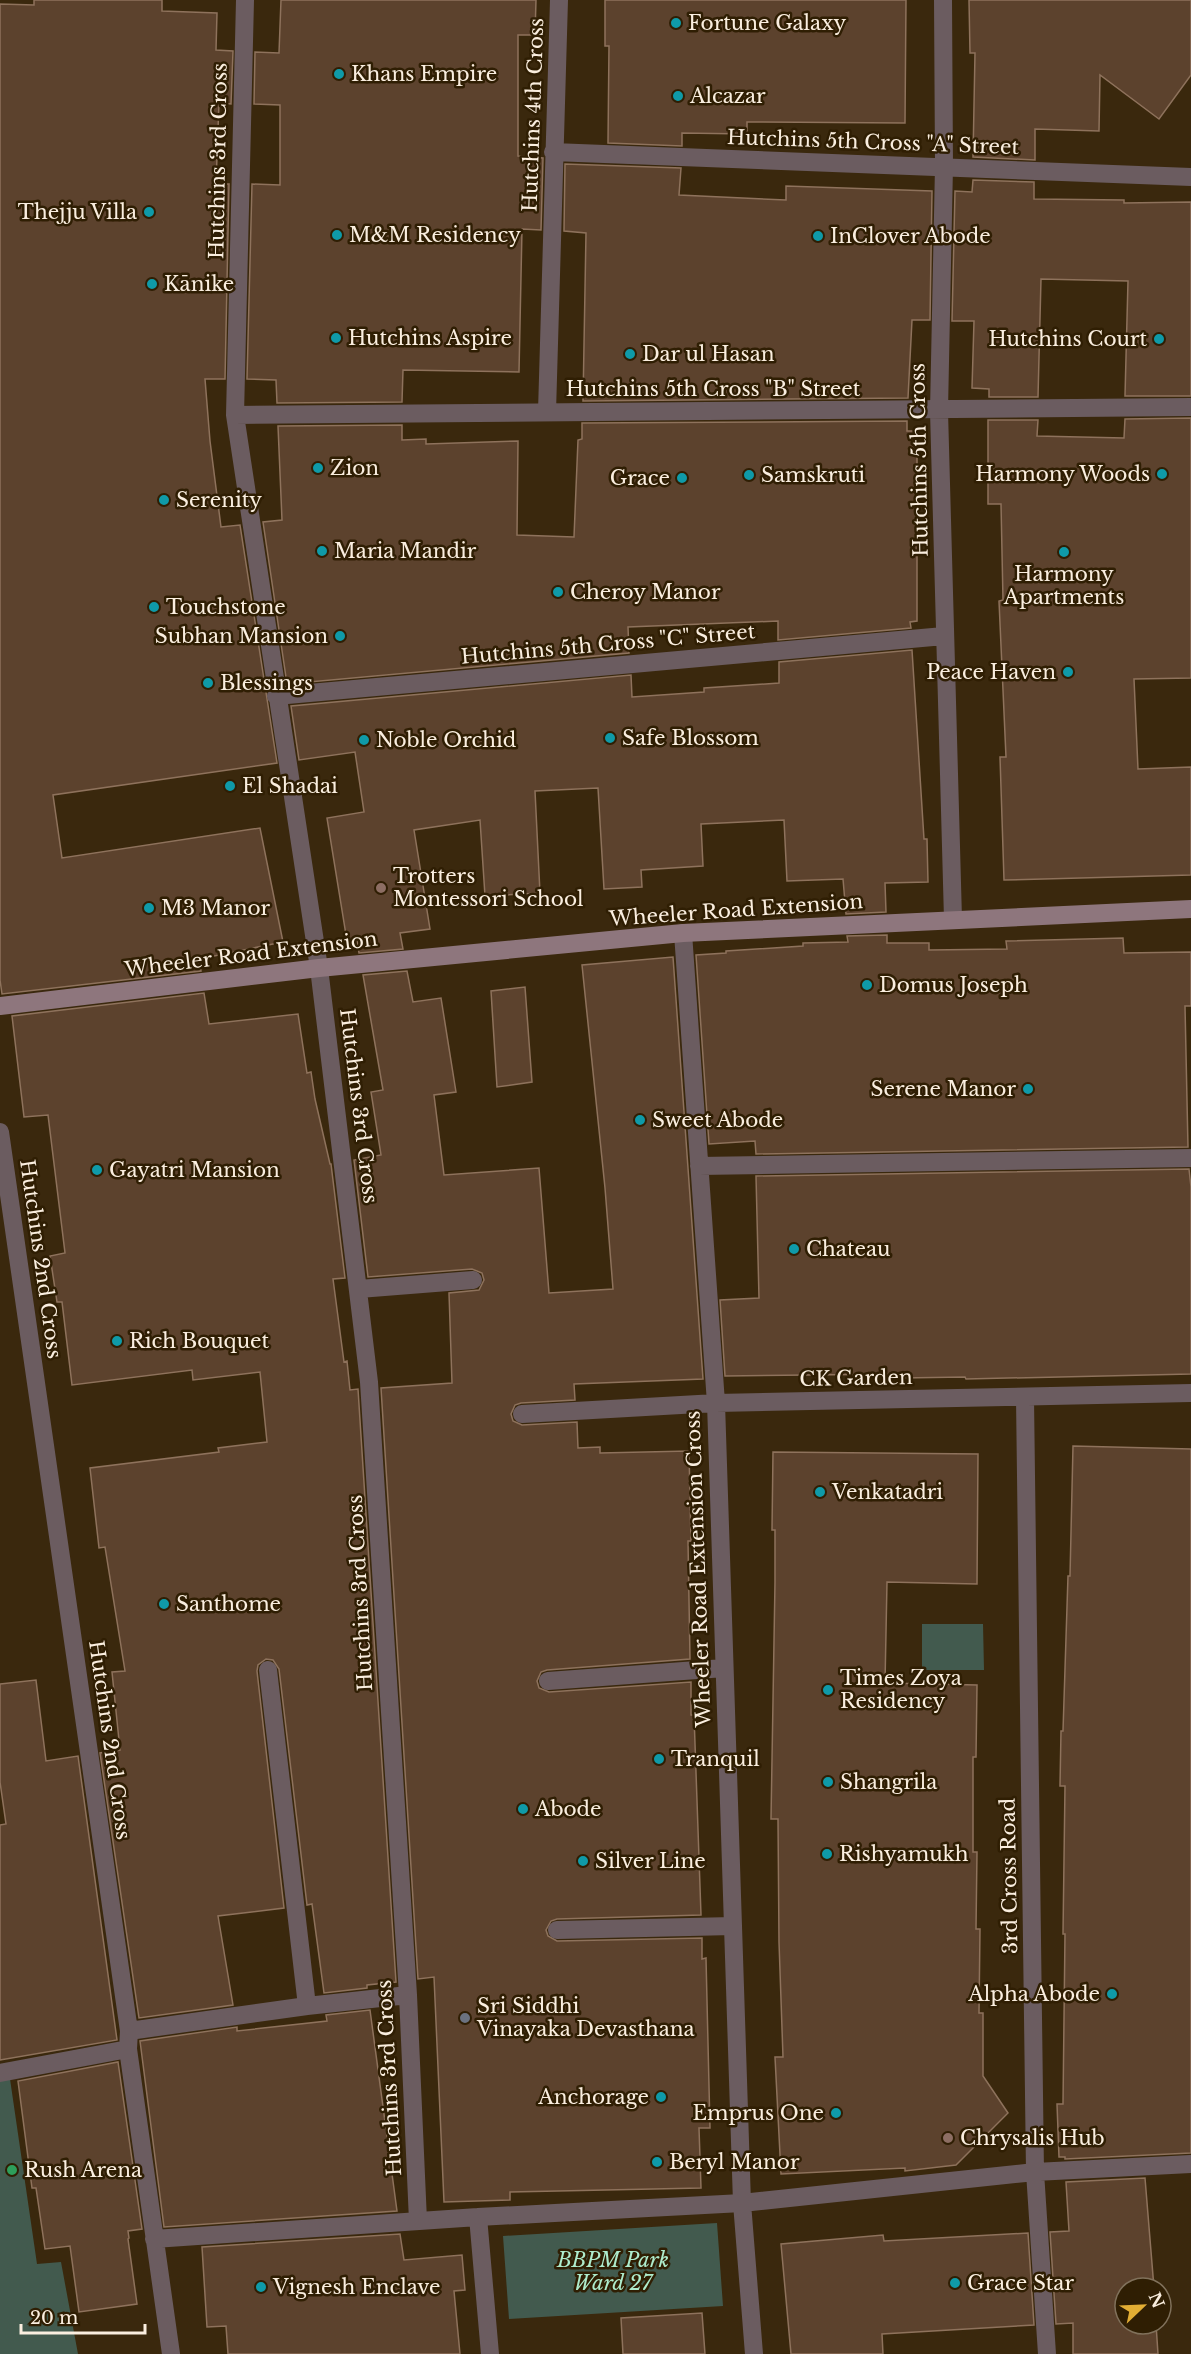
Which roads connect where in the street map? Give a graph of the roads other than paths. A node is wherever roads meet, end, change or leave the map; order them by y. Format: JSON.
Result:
{"nodes":[{"id":1,"x":245,"y":0,"type":"edge"},
{"id":2,"x":559,"y":0,"type":"edge"},
{"id":3,"x":943,"y":0,"type":"edge"},
{"id":4,"x":553,"y":152,"type":"junction"},
{"id":5,"x":944,"y":166,"type":"junction"},
{"id":6,"x":1191,"y":177,"type":"edge"},
{"id":7,"x":1191,"y":407,"type":"edge"},
{"id":8,"x":939,"y":411,"type":"junction"},
{"id":9,"x":547,"y":412,"type":"junction"},
{"id":10,"x":235,"y":415,"type":"junction"},
{"id":11,"x":944,"y":636,"type":"junction"},
{"id":12,"x":276,"y":696,"type":"junction"},
{"id":13,"x":1191,"y":909,"type":"edge"},
{"id":14,"x":953,"y":919,"type":"junction"},
{"id":15,"x":683,"y":933,"type":"junction"},
{"id":16,"x":319,"y":968,"type":"junction"},
{"id":17,"x":0,"y":1006,"type":"edge"},
{"id":18,"x":0,"y":1132,"type":"edge"},
{"id":19,"x":1191,"y":1158,"type":"edge"},
{"id":20,"x":699,"y":1166,"type":"junction"},
{"id":21,"x":473,"y":1280,"type":"dead end"},
{"id":22,"x":359,"y":1289,"type":"junction"},
{"id":23,"x":1191,"y":1393,"type":"edge"},
{"id":24,"x":1025,"y":1398,"type":"junction"},
{"id":25,"x":716,"y":1402,"type":"junction"},
{"id":26,"x":522,"y":1414,"type":"dead end"},
{"id":27,"x":724,"y":1668,"type":"junction"},
{"id":28,"x":268,"y":1670,"type":"dead end"},
{"id":29,"x":548,"y":1681,"type":"dead end"},
{"id":30,"x":733,"y":1926,"type":"junction"},
{"id":31,"x":557,"y":1930,"type":"dead end"},
{"id":32,"x":408,"y":1995,"type":"junction"},
{"id":33,"x":307,"y":2006,"type":"junction"},
{"id":34,"x":129,"y":2031,"type":"junction"},
{"id":35,"x":128,"y":2049,"type":"junction"},
{"id":36,"x":0,"y":2073,"type":"edge"},
{"id":37,"x":1191,"y":2164,"type":"edge"},
{"id":38,"x":1035,"y":2172,"type":"junction"},
{"id":39,"x":742,"y":2203,"type":"junction"},
{"id":40,"x":478,"y":2217,"type":"junction"},
{"id":41,"x":418,"y":2221,"type":"junction"},
{"id":42,"x":154,"y":2239,"type":"junction"},
{"id":43,"x":171,"y":2354,"type":"edge"},
{"id":44,"x":490,"y":2354,"type":"edge"},
{"id":45,"x":754,"y":2354,"type":"edge"},
{"id":46,"x":1047,"y":2354,"type":"edge"}],
"edges":[{"from":1,"to":10,"type":"street","name":"Hutchins 3rd Cross"},
{"from":2,"to":4,"type":"street","name":"Hutchins 4th Cross"},
{"from":3,"to":5,"type":"street","name":"Hutchins 5th Cross"},
{"from":4,"to":5,"type":"street","name":"Hutchins 5th Cross \"A\" Street"},
{"from":4,"to":9,"type":"street","name":"Hutchins 4th Cross"},
{"from":5,"to":6,"type":"street","name":"Hutchins 5th Cross \"A\" Street"},
{"from":5,"to":8,"type":"street","name":"Hutchins 5th Cross"},
{"from":7,"to":8,"type":"street","name":"Hutchins 5th Cross \"B\" Street"},
{"from":8,"to":9,"type":"street","name":"Hutchins 5th Cross \"B\" Street"},
{"from":8,"to":11,"type":"street","name":"Hutchins 5th Cross"},
{"from":9,"to":10,"type":"street","name":"Hutchins 5th Cross \"B\" Street"},
{"from":10,"to":12,"type":"street","name":"Hutchins 3rd Cross"},
{"from":11,"to":12,"type":"street","name":"Hutchins 5th Cross \"C\" Street"},
{"from":11,"to":14,"type":"street","name":"Hutchins 5th Cross"},
{"from":12,"to":16,"type":"street","name":"Hutchins 3rd Cross"},
{"from":13,"to":14,"type":"street","name":"Wheeler Road Extension"},
{"from":14,"to":15,"type":"street","name":"Wheeler Road Extension"},
{"from":15,"to":16,"type":"street","name":"Wheeler Road Extension"},
{"from":15,"to":20,"type":"street","name":"Wheeler Road Extension Cross"},
{"from":16,"to":17,"type":"street","name":"Wheeler Road Extension"},
{"from":16,"to":22,"type":"street","name":"Hutchins 3rd Cross"},
{"from":18,"to":34,"type":"street","name":"Hutchins 2nd Cross"},
{"from":19,"to":20,"type":"street"},
{"from":20,"to":25,"type":"street","name":"Wheeler Road Extension Cross"},
{"from":21,"to":22,"type":"street"},
{"from":22,"to":32,"type":"street","name":"Hutchins 3rd Cross"},
{"from":23,"to":24,"type":"street","name":"CK Garden"},
{"from":24,"to":25,"type":"street","name":"CK Garden"},
{"from":24,"to":38,"type":"street","name":"3rd Cross Road"},
{"from":25,"to":26,"type":"street","name":"CK Garden"},
{"from":25,"to":27,"type":"street","name":"Wheeler Road Extension Cross"},
{"from":27,"to":29,"type":"street"},
{"from":27,"to":30,"type":"street","name":"Wheeler Road Extension Cross"},
{"from":28,"to":33,"type":"street"},
{"from":30,"to":31,"type":"street"},
{"from":30,"to":39,"type":"street","name":"Wheeler Road Extension Cross"},
{"from":32,"to":33,"type":"street"},
{"from":32,"to":41,"type":"street","name":"Hutchins 3rd Cross"},
{"from":33,"to":34,"type":"street"},
{"from":34,"to":35,"type":"street","name":"Hutchins 2nd Cross"},
{"from":35,"to":36,"type":"street"},
{"from":35,"to":42,"type":"street","name":"Hutchins 2nd Cross"},
{"from":37,"to":38,"type":"street"},
{"from":38,"to":39,"type":"street"},
{"from":38,"to":46,"type":"street","name":"3rd Cross Road"},
{"from":39,"to":40,"type":"street"},
{"from":39,"to":45,"type":"street","name":"Wheeler Road Extension Cross"},
{"from":40,"to":41,"type":"street"},
{"from":40,"to":44,"type":"street"},
{"from":41,"to":42,"type":"street"},
{"from":42,"to":43,"type":"street","name":"Hutchins 2nd Cross"}]}
